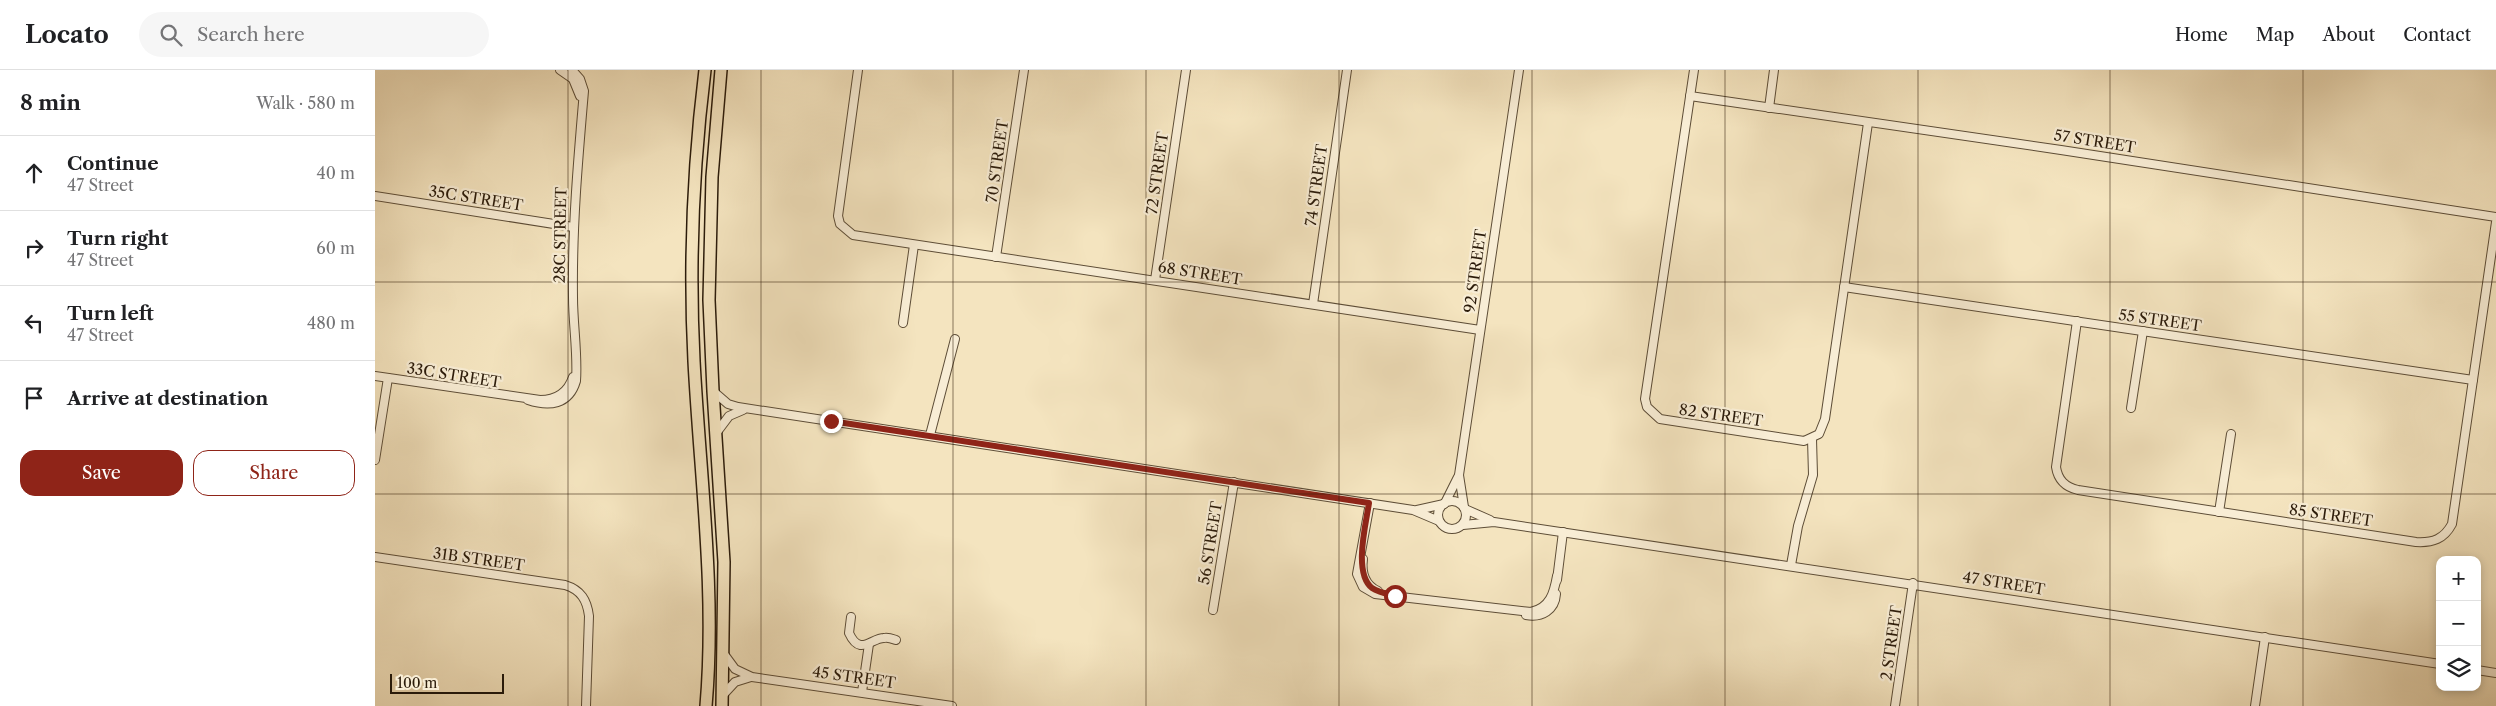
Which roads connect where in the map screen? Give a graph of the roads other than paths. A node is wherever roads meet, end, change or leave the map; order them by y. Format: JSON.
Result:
{"nodes":[{"id":1,"x":560,"y":70,"type":"edge"},
{"id":2,"x":705,"y":70,"type":"edge"},
{"id":3,"x":721,"y":70,"type":"edge"},
{"id":4,"x":858,"y":70,"type":"edge"},
{"id":5,"x":1024,"y":70,"type":"edge"},
{"id":6,"x":1186,"y":70,"type":"edge"},
{"id":7,"x":1347,"y":70,"type":"edge"},
{"id":8,"x":1519,"y":70,"type":"edge"},
{"id":9,"x":1694,"y":70,"type":"edge"},
{"id":10,"x":1775,"y":70,"type":"edge"},
{"id":11,"x":574,"y":75,"type":"edge"},
{"id":12,"x":1690,"y":96,"type":"junction"},
{"id":13,"x":1769,"y":108,"type":"junction"},
{"id":14,"x":1868,"y":123,"type":"junction"},
{"id":15,"x":375,"y":196,"type":"edge"},
{"id":16,"x":2496,"y":217,"type":"edge"},
{"id":17,"x":2496,"y":222,"type":"edge"},
{"id":18,"x":573,"y":227,"type":"junction"},
{"id":19,"x":914,"y":245,"type":"junction"},
{"id":20,"x":996,"y":257,"type":"junction"},
{"id":21,"x":1155,"y":280,"type":"junction"},
{"id":22,"x":1844,"y":287,"type":"junction"},
{"id":23,"x":1313,"y":304,"type":"junction"},
{"id":24,"x":2077,"y":321,"type":"junction"},
{"id":25,"x":903,"y":323,"type":"dead end"},
{"id":26,"x":1480,"y":330,"type":"junction"},
{"id":27,"x":2143,"y":331,"type":"junction"},
{"id":28,"x":955,"y":339,"type":"dead end"},
{"id":29,"x":375,"y":376,"type":"edge"},
{"id":30,"x":387,"y":378,"type":"junction"},
{"id":31,"x":2473,"y":380,"type":"junction"},
{"id":32,"x":713,"y":391,"type":"junction"},
{"id":33,"x":562,"y":398,"type":"joint"},
{"id":34,"x":2131,"y":408,"type":"dead end"},
{"id":35,"x":748,"y":409,"type":"junction"},
{"id":36,"x":717,"y":433,"type":"junction"},
{"id":37,"x":2231,"y":434,"type":"dead end"},
{"id":38,"x":931,"y":436,"type":"junction"},
{"id":39,"x":1812,"y":439,"type":"junction"},
{"id":40,"x":375,"y":460,"type":"edge"},
{"id":41,"x":1459,"y":475,"type":"junction"},
{"id":42,"x":1234,"y":482,"type":"junction"},
{"id":43,"x":1369,"y":503,"type":"junction"},
{"id":44,"x":1444,"y":503,"type":"junction"},
{"id":45,"x":1465,"y":508,"type":"junction"},
{"id":46,"x":1413,"y":510,"type":"junction"},
{"id":47,"x":2219,"y":512,"type":"junction"},
{"id":48,"x":1439,"y":520,"type":"junction"},
{"id":49,"x":1494,"y":522,"type":"junction"},
{"id":50,"x":1463,"y":525,"type":"junction"},
{"id":51,"x":1563,"y":532,"type":"junction"},
{"id":52,"x":375,"y":557,"type":"edge"},
{"id":53,"x":1791,"y":565,"type":"junction"},
{"id":54,"x":1913,"y":583,"type":"junction"},
{"id":55,"x":1213,"y":610,"type":"dead end"},
{"id":56,"x":851,"y":617,"type":"dead end"},
{"id":57,"x":2265,"y":637,"type":"junction"},
{"id":58,"x":896,"y":640,"type":"dead end"},
{"id":59,"x":869,"y":644,"type":"junction"},
{"id":60,"x":724,"y":654,"type":"junction"},
{"id":61,"x":2436,"y":663,"type":"edge"},
{"id":62,"x":2481,"y":671,"type":"edge"},
{"id":63,"x":2496,"y":673,"type":"edge"},
{"id":64,"x":753,"y":677,"type":"junction"},
{"id":65,"x":708,"y":687,"type":"junction"},
{"id":66,"x":861,"y":692,"type":"junction"},
{"id":67,"x":722,"y":701,"type":"edge"},
{"id":68,"x":586,"y":706,"type":"edge"},
{"id":69,"x":706,"y":706,"type":"edge"},
{"id":70,"x":710,"y":706,"type":"edge"},
{"id":71,"x":951,"y":706,"type":"edge"},
{"id":72,"x":1895,"y":706,"type":"edge"},
{"id":73,"x":2255,"y":706,"type":"edge"}],
"edges":[{"from":1,"to":11,"type":"street"},
{"from":2,"to":65,"type":"main road"},
{"from":3,"to":32,"type":"main road"},
{"from":4,"to":19,"type":"street","name":"68 STREET"},
{"from":5,"to":20,"type":"street","name":"70 STREET"},
{"from":6,"to":21,"type":"street","name":"72 STREET"},
{"from":7,"to":23,"type":"street","name":"74 STREET"},
{"from":8,"to":26,"type":"street","name":"92 STREET"},
{"from":9,"to":12,"type":"street","name":"82 STREET"},
{"from":10,"to":13,"type":"street"},
{"from":11,"to":18,"type":"street","name":"28C STREET"},
{"from":12,"to":13,"type":"street","name":"57 STREET"},
{"from":12,"to":39,"type":"street","name":"82 STREET"},
{"from":13,"to":14,"type":"street","name":"57 STREET"},
{"from":14,"to":16,"type":"street","name":"57 STREET"},
{"from":14,"to":22,"type":"street"},
{"from":15,"to":18,"type":"street","name":"35C STREET"},
{"from":17,"to":31,"type":"street","name":"85 STREET"},
{"from":18,"to":33,"type":"street","name":"28C STREET"},
{"from":19,"to":20,"type":"street","name":"68 STREET"},
{"from":19,"to":25,"type":"street"},
{"from":20,"to":21,"type":"street","name":"68 STREET"},
{"from":21,"to":23,"type":"street","name":"68 STREET"},
{"from":22,"to":24,"type":"street","name":"55 STREET"},
{"from":22,"to":39,"type":"street"},
{"from":23,"to":26,"type":"street","name":"68 STREET"},
{"from":24,"to":27,"type":"street","name":"55 STREET"},
{"from":24,"to":47,"type":"street","name":"85 STREET"},
{"from":26,"to":41,"type":"street","name":"92 STREET"},
{"from":27,"to":31,"type":"street","name":"55 STREET"},
{"from":27,"to":34,"type":"street"},
{"from":28,"to":38,"type":"street"},
{"from":29,"to":30,"type":"street","name":"33C STREET"},
{"from":30,"to":33,"type":"street","name":"33C STREET"},
{"from":30,"to":40,"type":"street"},
{"from":31,"to":47,"type":"street","name":"85 STREET"},
{"from":32,"to":35,"type":"street"},
{"from":32,"to":36,"type":"main road"},
{"from":35,"to":36,"type":"street"},
{"from":35,"to":38,"type":"street"},
{"from":36,"to":60,"type":"main road"},
{"from":37,"to":47,"type":"street"},
{"from":38,"to":42,"type":"street"},
{"from":39,"to":53,"type":"street"},
{"from":41,"to":44,"type":"street","name":"92 STREET"},
{"from":41,"to":45,"type":"street","name":"92 STREET"},
{"from":42,"to":43,"type":"street"},
{"from":42,"to":55,"type":"street","name":"56 STREET"},
{"from":43,"to":46,"type":"street"},
{"from":43,"to":51,"type":"street"},
{"from":44,"to":45,"type":"street"},
{"from":44,"to":46,"type":"street"},
{"from":44,"to":48,"type":"street"},
{"from":45,"to":49,"type":"street","name":"47 STREET"},
{"from":45,"to":50,"type":"street"},
{"from":46,"to":48,"type":"street"},
{"from":48,"to":50,"type":"street"},
{"from":49,"to":50,"type":"street","name":"47 STREET"},
{"from":49,"to":51,"type":"street","name":"47 STREET"},
{"from":51,"to":53,"type":"street","name":"47 STREET"},
{"from":52,"to":68,"type":"street","name":"31B STREET"},
{"from":53,"to":54,"type":"street","name":"47 STREET"},
{"from":54,"to":57,"type":"street","name":"47 STREET"},
{"from":54,"to":72,"type":"street","name":"2 STREET"},
{"from":56,"to":59,"type":"street"},
{"from":57,"to":61,"type":"street","name":"47 STREET"},
{"from":57,"to":73,"type":"street"},
{"from":58,"to":59,"type":"street"},
{"from":59,"to":66,"type":"street"},
{"from":60,"to":64,"type":"street","name":"45 STREET"},
{"from":60,"to":67,"type":"main road"},
{"from":62,"to":63,"type":"street"},
{"from":64,"to":66,"type":"street","name":"45 STREET"},
{"from":64,"to":67,"type":"street"},
{"from":65,"to":69,"type":"main road"},
{"from":65,"to":70,"type":"main road"},
{"from":66,"to":71,"type":"street","name":"45 STREET"}]}
